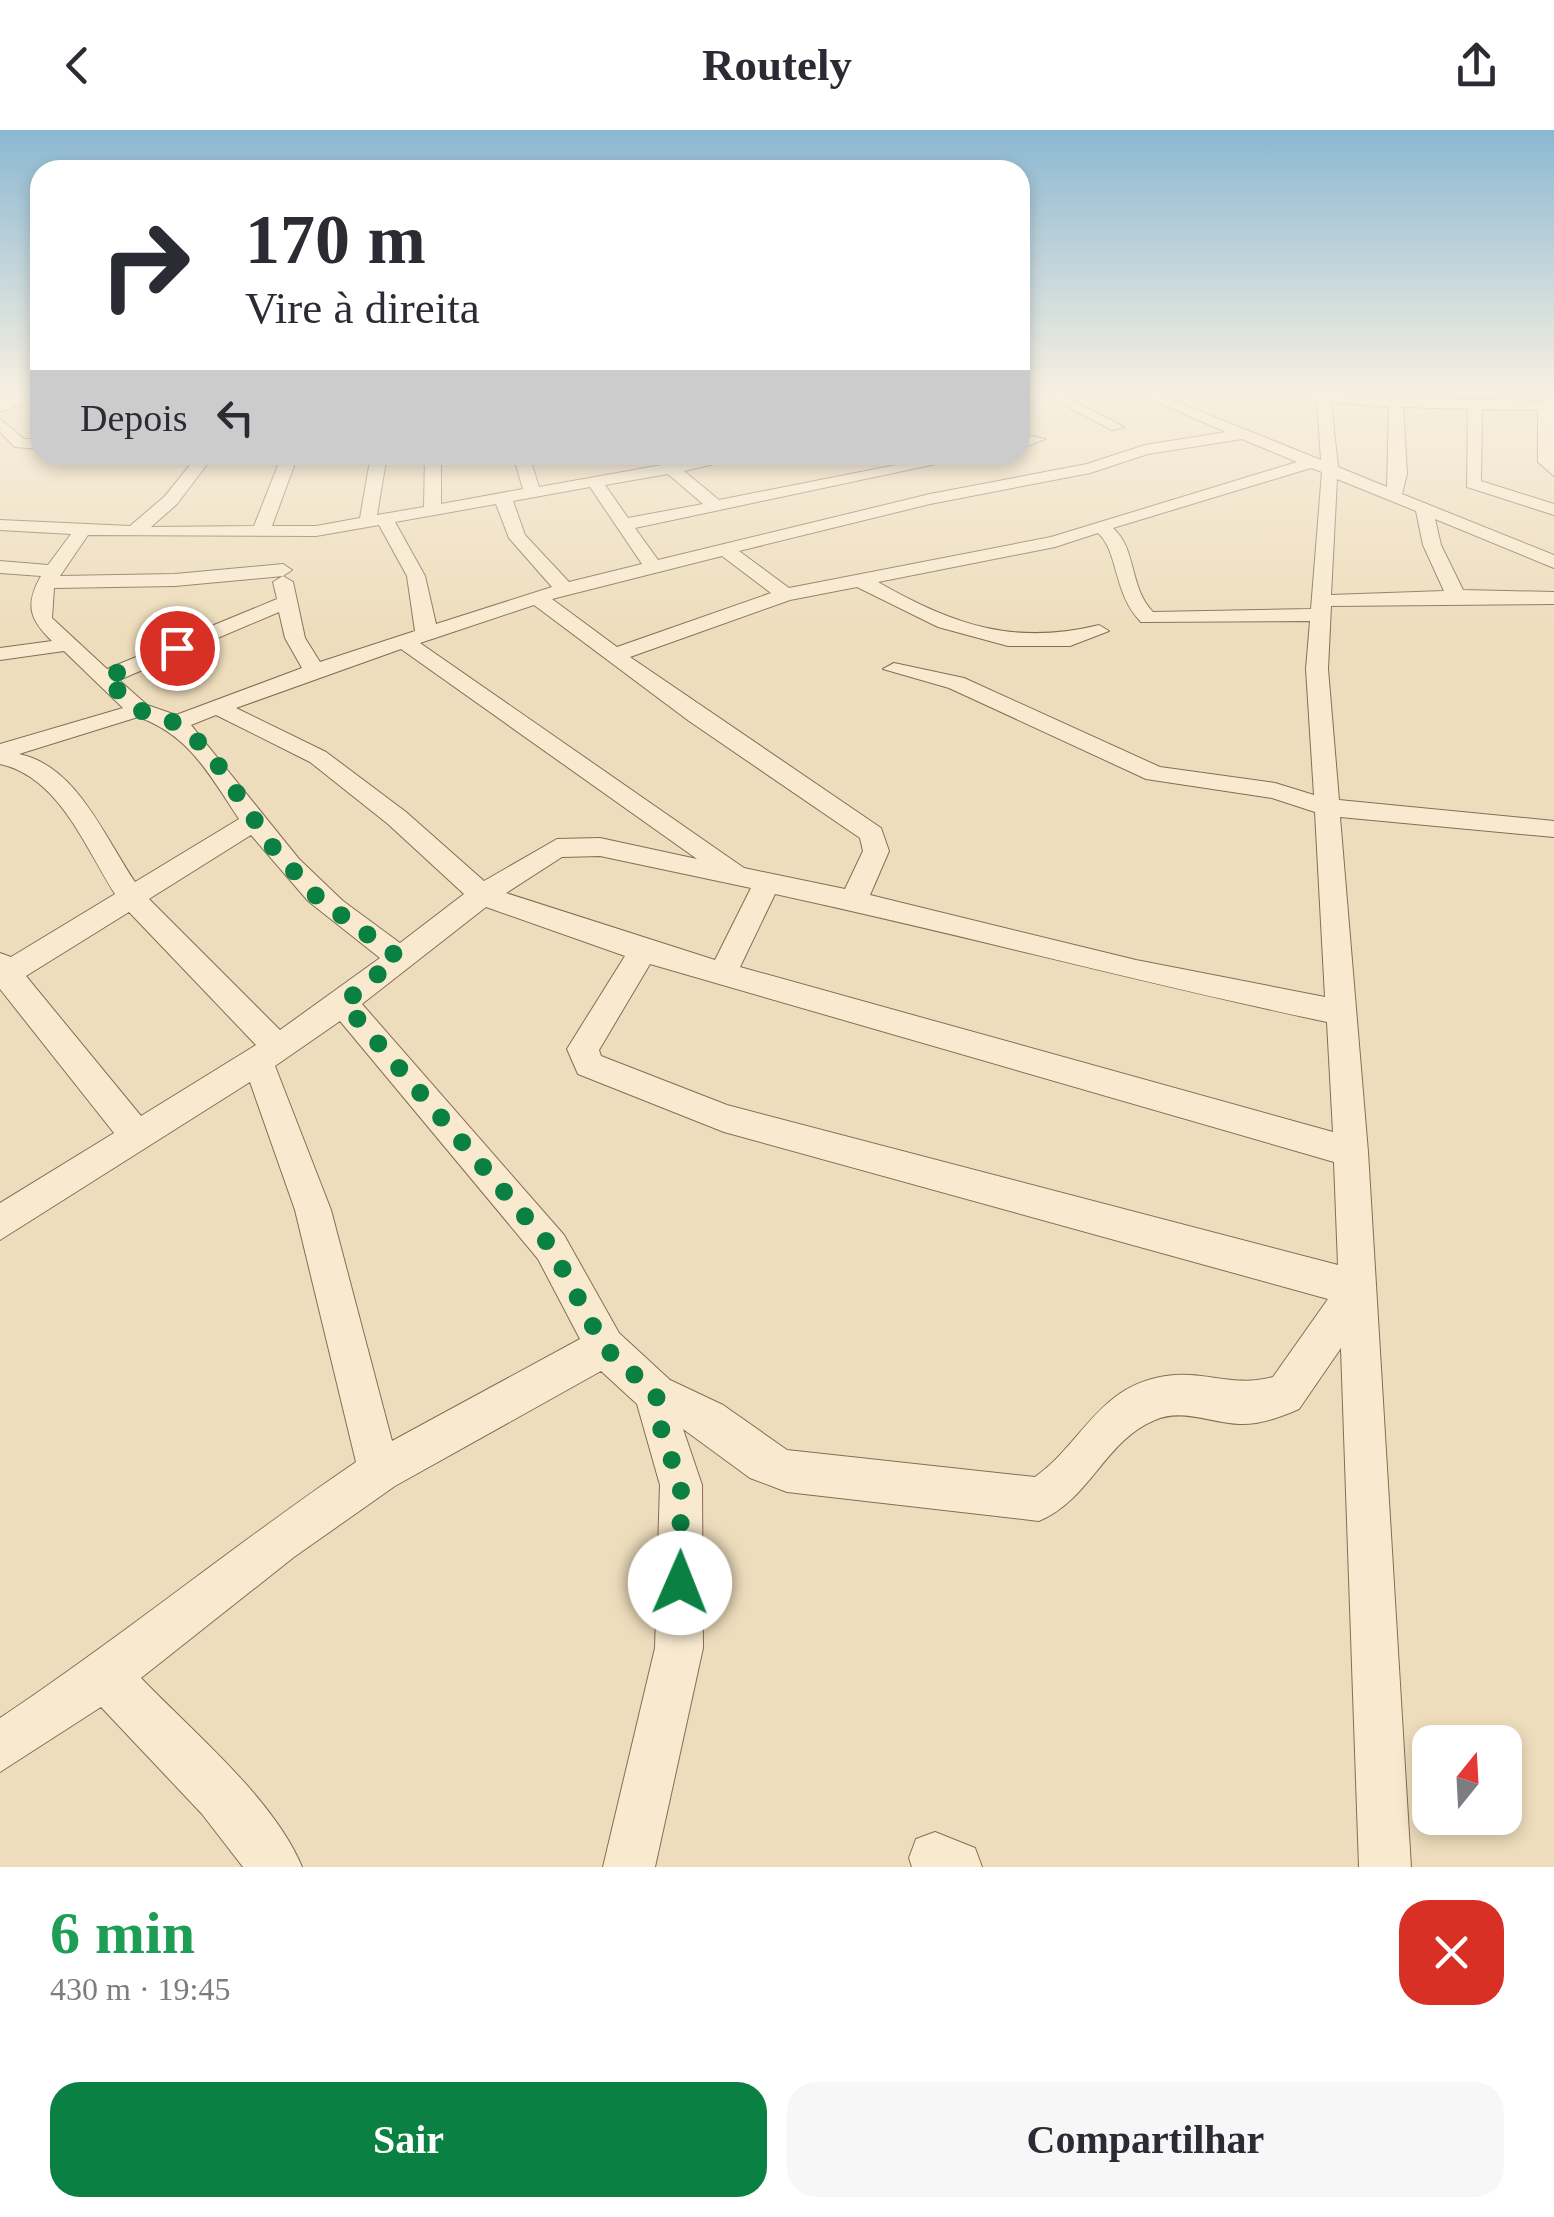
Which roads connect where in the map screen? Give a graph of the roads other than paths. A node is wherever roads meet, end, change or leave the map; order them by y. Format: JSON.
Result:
{"nodes":[{"id":1,"x":193,"y":472,"type":"edge"},
{"id":2,"x":284,"y":472,"type":"edge"},
{"id":3,"x":378,"y":472,"type":"edge"},
{"id":4,"x":432,"y":472,"type":"edge"},
{"id":5,"x":526,"y":472,"type":"edge"},
{"id":6,"x":628,"y":472,"type":"edge"},
{"id":7,"x":654,"y":472,"type":"edge"},
{"id":8,"x":676,"y":472,"type":"edge"},
{"id":9,"x":885,"y":472,"type":"edge"},
{"id":10,"x":1069,"y":472,"type":"edge"},
{"id":11,"x":1292,"y":472,"type":"edge"},
{"id":12,"x":1321,"y":472,"type":"edge"},
{"id":13,"x":1339,"y":472,"type":"edge"},
{"id":14,"x":1399,"y":472,"type":"edge"},
{"id":15,"x":1473,"y":472,"type":"edge"},
{"id":16,"x":630,"y":476,"type":"junction"},
{"id":17,"x":595,"y":483,"type":"junction"},
{"id":18,"x":1554,"y":492,"type":"edge"},
{"id":19,"x":533,"y":494,"type":"junction"},
{"id":20,"x":1394,"y":494,"type":"junction"},
{"id":21,"x":504,"y":500,"type":"junction"},
{"id":22,"x":1524,"y":500,"type":"junction"},
{"id":23,"x":1423,"y":505,"type":"junction"},
{"id":24,"x":716,"y":506,"type":"junction"},
{"id":25,"x":1554,"y":510,"type":"edge"},
{"id":26,"x":432,"y":513,"type":"junction"},
{"id":27,"x":1478,"y":515,"type":"junction"},
{"id":28,"x":376,"y":523,"type":"junction"},
{"id":29,"x":0,"y":525,"type":"edge"},
{"id":30,"x":622,"y":525,"type":"junction"},
{"id":31,"x":1102,"y":528,"type":"junction"},
{"id":32,"x":83,"y":530,"type":"junction"},
{"id":33,"x":134,"y":532,"type":"junction"},
{"id":34,"x":261,"y":532,"type":"junction"},
{"id":35,"x":298,"y":532,"type":"junction"},
{"id":36,"x":728,"y":551,"type":"junction"},
{"id":37,"x":1554,"y":562,"type":"edge"},
{"id":38,"x":0,"y":567,"type":"edge"},
{"id":39,"x":652,"y":568,"type":"junction"},
{"id":40,"x":283,"y":570,"type":"junction"},
{"id":41,"x":53,"y":576,"type":"junction"},
{"id":42,"x":861,"y":581,"type":"junction"},
{"id":43,"x":564,"y":589,"type":"junction"},
{"id":44,"x":785,"y":594,"type":"junction"},
{"id":45,"x":1456,"y":596,"type":"junction"},
{"id":46,"x":537,"y":598,"type":"junction"},
{"id":47,"x":1554,"y":598,"type":"edge"},
{"id":48,"x":286,"y":602,"type":"junction"},
{"id":49,"x":1321,"y":608,"type":"junction"},
{"id":50,"x":1099,"y":632,"type":"dead end"},
{"id":51,"x":416,"y":640,"type":"junction"},
{"id":52,"x":66,"y":646,"type":"junction"},
{"id":53,"x":0,"y":654,"type":"edge"},
{"id":54,"x":615,"y":655,"type":"junction"},
{"id":55,"x":894,"y":669,"type":"dead end"},
{"id":56,"x":314,"y":671,"type":"junction"},
{"id":57,"x":104,"y":678,"type":"junction"},
{"id":58,"x":216,"y":706,"type":"junction"},
{"id":59,"x":139,"y":710,"type":"junction"},
{"id":60,"x":176,"y":723,"type":"junction"},
{"id":61,"x":0,"y":755,"type":"edge"},
{"id":62,"x":1325,"y":807,"type":"junction"},
{"id":63,"x":255,"y":821,"type":"junction"},
{"id":64,"x":1554,"y":829,"type":"edge"},
{"id":65,"x":754,"y":880,"type":"junction"},
{"id":66,"x":129,"y":895,"type":"junction"},
{"id":67,"x":482,"y":896,"type":"junction"},
{"id":68,"x":852,"y":901,"type":"junction"},
{"id":69,"x":642,"y":951,"type":"junction"},
{"id":70,"x":398,"y":957,"type":"junction"},
{"id":71,"x":2,"y":972,"type":"edge"},
{"id":72,"x":723,"y":972,"type":"junction"},
{"id":73,"x":344,"y":1003,"type":"junction"},
{"id":74,"x":1343,"y":1013,"type":"junction"},
{"id":75,"x":267,"y":1054,"type":"junction"},
{"id":76,"x":138,"y":1136,"type":"junction"},
{"id":77,"x":1351,"y":1152,"type":"junction"},
{"id":78,"x":0,"y":1223,"type":"edge"},
{"id":79,"x":1358,"y":1288,"type":"junction"},
{"id":80,"x":604,"y":1347,"type":"junction"},
{"id":81,"x":656,"y":1394,"type":"junction"},
{"id":82,"x":380,"y":1471,"type":"junction"},
{"id":83,"x":105,"y":1676,"type":"junction"},
{"id":84,"x":0,"y":1747,"type":"edge"},
{"id":85,"x":268,"y":1864,"type":"edge"},
{"id":86,"x":630,"y":1867,"type":"edge"},
{"id":87,"x":1386,"y":1867,"type":"edge"}],
"edges":[{"from":1,"to":33,"type":"street"},
{"from":2,"to":34,"type":"street"},
{"from":3,"to":28,"type":"street"},
{"from":4,"to":26,"type":"street"},
{"from":5,"to":19,"type":"street"},
{"from":6,"to":16,"type":"street"},
{"from":7,"to":16,"type":"street"},
{"from":8,"to":24,"type":"street"},
{"from":9,"to":24,"type":"street"},
{"from":10,"to":36,"type":"street"},
{"from":11,"to":31,"type":"street"},
{"from":12,"to":49,"type":"street"},
{"from":13,"to":20,"type":"street"},
{"from":14,"to":20,"type":"street"},
{"from":15,"to":22,"type":"street"},
{"from":16,"to":17,"type":"street"},
{"from":17,"to":19,"type":"street"},
{"from":17,"to":30,"type":"street"},
{"from":18,"to":22,"type":"street"},
{"from":19,"to":21,"type":"street"},
{"from":20,"to":23,"type":"street"},
{"from":21,"to":26,"type":"street"},
{"from":21,"to":43,"type":"street"},
{"from":22,"to":25,"type":"street"},
{"from":22,"to":27,"type":"street"},
{"from":23,"to":27,"type":"street"},
{"from":23,"to":45,"type":"street"},
{"from":24,"to":30,"type":"street"},
{"from":26,"to":28,"type":"street"},
{"from":27,"to":37,"type":"street"},
{"from":28,"to":35,"type":"street"},
{"from":28,"to":51,"type":"street"},
{"from":29,"to":32,"type":"street"},
{"from":30,"to":39,"type":"street"},
{"from":31,"to":42,"type":"street"},
{"from":31,"to":49,"type":"street"},
{"from":32,"to":33,"type":"street"},
{"from":32,"to":41,"type":"street"},
{"from":33,"to":34,"type":"street"},
{"from":34,"to":35,"type":"street"},
{"from":35,"to":40,"type":"street"},
{"from":36,"to":39,"type":"street"},
{"from":36,"to":44,"type":"street"},
{"from":38,"to":41,"type":"street"},
{"from":39,"to":43,"type":"street"},
{"from":40,"to":41,"type":"street"},
{"from":40,"to":48,"type":"street"},
{"from":41,"to":52,"type":"street"},
{"from":42,"to":44,"type":"street"},
{"from":42,"to":50,"type":"street"},
{"from":43,"to":46,"type":"street"},
{"from":44,"to":54,"type":"street"},
{"from":45,"to":47,"type":"street"},
{"from":45,"to":49,"type":"street"},
{"from":46,"to":51,"type":"street"},
{"from":46,"to":54,"type":"street"},
{"from":48,"to":56,"type":"street"},
{"from":48,"to":57,"type":"street"},
{"from":49,"to":62,"type":"street"},
{"from":51,"to":56,"type":"street"},
{"from":51,"to":65,"type":"street"},
{"from":52,"to":53,"type":"street"},
{"from":52,"to":57,"type":"street"},
{"from":54,"to":68,"type":"street"},
{"from":55,"to":62,"type":"street"},
{"from":56,"to":58,"type":"street"},
{"from":57,"to":59,"type":"street"},
{"from":58,"to":60,"type":"street"},
{"from":58,"to":67,"type":"street"},
{"from":59,"to":60,"type":"street"},
{"from":59,"to":61,"type":"street"},
{"from":60,"to":63,"type":"street"},
{"from":61,"to":66,"type":"street"},
{"from":62,"to":64,"type":"street"},
{"from":62,"to":74,"type":"street"},
{"from":63,"to":66,"type":"street"},
{"from":63,"to":70,"type":"street"},
{"from":65,"to":67,"type":"street"},
{"from":65,"to":68,"type":"street"},
{"from":65,"to":72,"type":"street"},
{"from":66,"to":71,"type":"street"},
{"from":66,"to":75,"type":"street"},
{"from":67,"to":69,"type":"street"},
{"from":67,"to":70,"type":"street"},
{"from":68,"to":74,"type":"street"},
{"from":69,"to":72,"type":"street"},
{"from":69,"to":79,"type":"street"},
{"from":70,"to":73,"type":"street"},
{"from":71,"to":76,"type":"street"},
{"from":72,"to":77,"type":"street"},
{"from":73,"to":75,"type":"street"},
{"from":73,"to":80,"type":"street"},
{"from":74,"to":77,"type":"street"},
{"from":75,"to":76,"type":"street"},
{"from":75,"to":82,"type":"street"},
{"from":76,"to":78,"type":"street"},
{"from":77,"to":79,"type":"street"},
{"from":79,"to":81,"type":"street"},
{"from":79,"to":87,"type":"street"},
{"from":80,"to":81,"type":"street"},
{"from":80,"to":82,"type":"street"},
{"from":81,"to":86,"type":"street"},
{"from":82,"to":83,"type":"street"},
{"from":83,"to":84,"type":"street"},
{"from":83,"to":85,"type":"street"}]}
